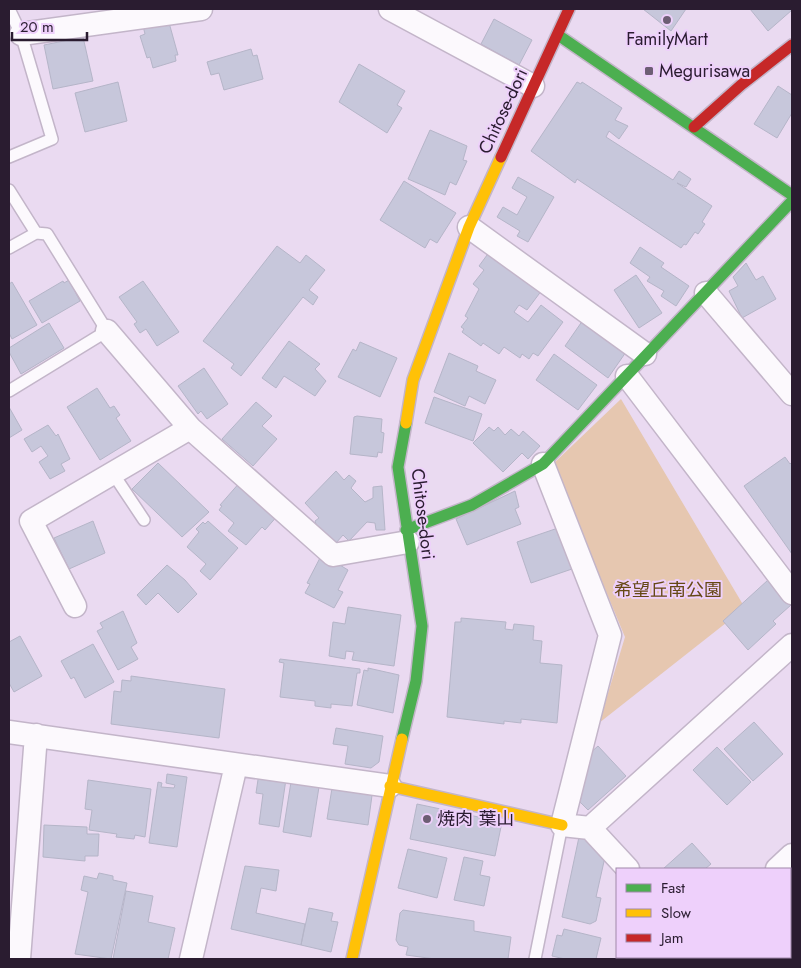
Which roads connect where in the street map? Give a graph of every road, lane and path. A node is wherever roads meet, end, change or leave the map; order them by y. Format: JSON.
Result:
{"nodes":[{"id":1,"x":9,"y":9,"type":"edge"},
{"id":2,"x":201,"y":9,"type":"edge"},
{"id":3,"x":390,"y":9,"type":"edge"},
{"id":4,"x":569,"y":9,"type":"edge"},
{"id":5,"x":15,"y":26,"type":"edge"},
{"id":6,"x":558,"y":35,"type":"junction"},
{"id":7,"x":792,"y":45,"type":"edge"},
{"id":8,"x":533,"y":86,"type":"junction"},
{"id":9,"x":694,"y":127,"type":"junction"},
{"id":10,"x":9,"y":157,"type":"edge"},
{"id":11,"x":9,"y":190,"type":"edge"},
{"id":12,"x":792,"y":195,"type":"edge"},
{"id":13,"x":792,"y":200,"type":"edge"},
{"id":14,"x":470,"y":227,"type":"junction"},
{"id":15,"x":36,"y":233,"type":"junction"},
{"id":16,"x":9,"y":248,"type":"edge"},
{"id":17,"x":706,"y":292,"type":"junction"},
{"id":18,"x":107,"y":331,"type":"junction"},
{"id":19,"x":645,"y":354,"type":"junction"},
{"id":20,"x":627,"y":376,"type":"junction"},
{"id":21,"x":9,"y":391,"type":"edge"},
{"id":22,"x":792,"y":394,"type":"edge"},
{"id":23,"x":190,"y":428,"type":"junction"},
{"id":24,"x":543,"y":464,"type":"junction"},
{"id":25,"x":112,"y":472,"type":"junction"},
{"id":26,"x":144,"y":520,"type":"dead end"},
{"id":27,"x":407,"y":536,"type":"junction"},
{"id":28,"x":792,"y":593,"type":"edge"},
{"id":29,"x":75,"y":606,"type":"dead end"},
{"id":30,"x":792,"y":645,"type":"edge"},
{"id":31,"x":9,"y":732,"type":"edge"},
{"id":32,"x":36,"y":735,"type":"junction"},
{"id":33,"x":236,"y":766,"type":"junction"},
{"id":34,"x":390,"y":786,"type":"junction"},
{"id":35,"x":562,"y":825,"type":"junction"},
{"id":36,"x":590,"y":828,"type":"junction"},
{"id":37,"x":792,"y":855,"type":"edge"},
{"id":38,"x":627,"y":868,"type":"edge"},
{"id":39,"x":778,"y":868,"type":"edge"},
{"id":40,"x":19,"y":959,"type":"edge"},
{"id":41,"x":191,"y":959,"type":"edge"},
{"id":42,"x":352,"y":959,"type":"edge"},
{"id":43,"x":535,"y":959,"type":"edge"}],
"edges":[{"from":1,"to":5,"type":"lane"},
{"from":2,"to":5,"type":"street"},
{"from":3,"to":8,"type":"street"},
{"from":4,"to":6,"type":"street","name":"Chitose-dori"},
{"from":5,"to":10,"type":"lane"},
{"from":6,"to":8,"type":"street","name":"Chitose-dori"},
{"from":6,"to":9,"type":"street"},
{"from":7,"to":9,"type":"street"},
{"from":8,"to":14,"type":"street","name":"Chitose-dori"},
{"from":9,"to":12,"type":"street"},
{"from":11,"to":15,"type":"lane"},
{"from":13,"to":17,"type":"street"},
{"from":14,"to":19,"type":"street"},
{"from":14,"to":27,"type":"street","name":"Chitose-dori"},
{"from":15,"to":16,"type":"lane"},
{"from":15,"to":18,"type":"lane"},
{"from":17,"to":19,"type":"street"},
{"from":17,"to":22,"type":"street"},
{"from":18,"to":21,"type":"lane"},
{"from":18,"to":23,"type":"street"},
{"from":19,"to":20,"type":"street"},
{"from":20,"to":24,"type":"street"},
{"from":20,"to":28,"type":"street"},
{"from":23,"to":25,"type":"street"},
{"from":23,"to":27,"type":"street"},
{"from":24,"to":27,"type":"street"},
{"from":24,"to":35,"type":"street"},
{"from":25,"to":26,"type":"lane"},
{"from":25,"to":29,"type":"street"},
{"from":27,"to":34,"type":"street","name":"Chitose-dori"},
{"from":30,"to":36,"type":"street"},
{"from":31,"to":32,"type":"street"},
{"from":32,"to":33,"type":"street"},
{"from":32,"to":40,"type":"street"},
{"from":33,"to":34,"type":"street"},
{"from":33,"to":41,"type":"street"},
{"from":34,"to":35,"type":"street"},
{"from":34,"to":42,"type":"street","name":"Chitose-dori"},
{"from":35,"to":36,"type":"street"},
{"from":35,"to":43,"type":"lane"},
{"from":36,"to":38,"type":"street"},
{"from":37,"to":39,"type":"street"}]}
